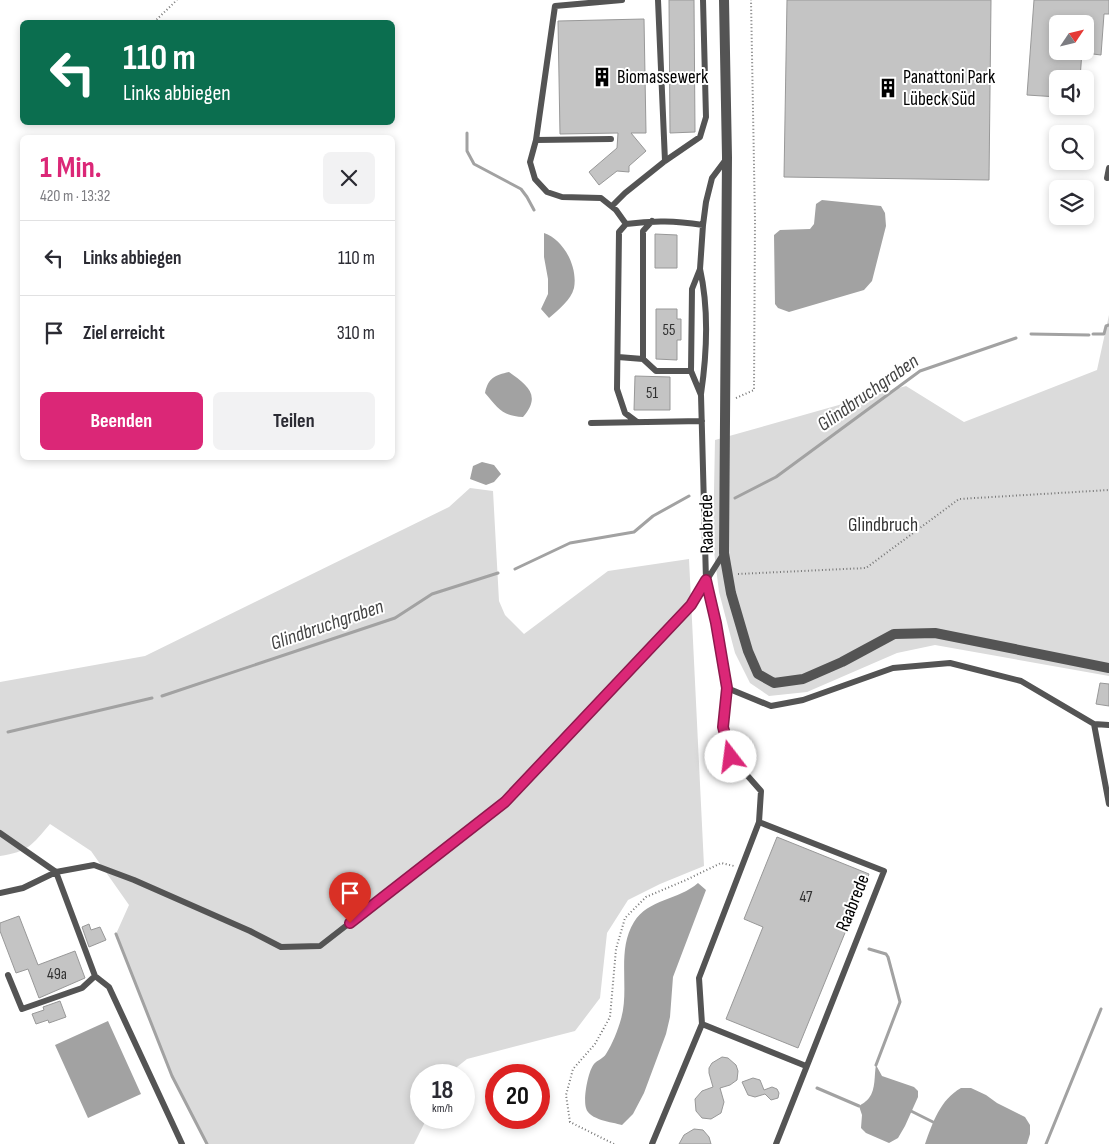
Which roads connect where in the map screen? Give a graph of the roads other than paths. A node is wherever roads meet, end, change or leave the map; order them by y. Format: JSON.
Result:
{"nodes":[{"id":1,"x":622,"y":0,"type":"edge"},
{"id":2,"x":658,"y":0,"type":"edge"},
{"id":3,"x":703,"y":0,"type":"edge"},
{"id":4,"x":724,"y":0,"type":"edge"},
{"id":5,"x":556,"y":3,"type":"edge"},
{"id":6,"x":611,"y":139,"type":"dead end"},
{"id":7,"x":536,"y":140,"type":"junction"},
{"id":8,"x":728,"y":157,"type":"junction"},
{"id":9,"x":665,"y":161,"type":"junction"},
{"id":10,"x":1109,"y":168,"type":"edge"},
{"id":11,"x":1107,"y":178,"type":"dead end"},
{"id":12,"x":612,"y":206,"type":"junction"},
{"id":13,"x":652,"y":221,"type":"junction"},
{"id":14,"x":626,"y":224,"type":"junction"},
{"id":15,"x":703,"y":225,"type":"junction"},
{"id":16,"x":700,"y":269,"type":"junction"},
{"id":17,"x":618,"y":357,"type":"junction"},
{"id":18,"x":643,"y":359,"type":"junction"},
{"id":19,"x":691,"y":371,"type":"junction"},
{"id":20,"x":701,"y":395,"type":"junction"},
{"id":21,"x":702,"y":421,"type":"junction"},
{"id":22,"x":637,"y":422,"type":"junction"},
{"id":23,"x":591,"y":423,"type":"dead end"},
{"id":24,"x":724,"y":553,"type":"junction"},
{"id":25,"x":706,"y":580,"type":"junction"},
{"id":26,"x":1109,"y":668,"type":"edge"},
{"id":27,"x":727,"y":688,"type":"junction"},
{"id":28,"x":1094,"y":724,"type":"junction"},
{"id":29,"x":1109,"y":725,"type":"edge"},
{"id":30,"x":1109,"y":804,"type":"edge"},
{"id":31,"x":759,"y":822,"type":"junction"},
{"id":32,"x":0,"y":833,"type":"edge"},
{"id":33,"x":56,"y":872,"type":"junction"},
{"id":34,"x":0,"y":892,"type":"edge"},
{"id":35,"x":8,"y":975,"type":"dead end"},
{"id":36,"x":95,"y":976,"type":"junction"},
{"id":37,"x":702,"y":1024,"type":"junction"},
{"id":38,"x":806,"y":1066,"type":"junction"},
{"id":39,"x":182,"y":1144,"type":"edge"},
{"id":40,"x":652,"y":1144,"type":"edge"},
{"id":41,"x":776,"y":1144,"type":"edge"}],
"edges":[{"from":1,"to":5,"type":"lane"},
{"from":2,"to":9,"type":"lane"},
{"from":3,"to":9,"type":"lane"},
{"from":4,"to":8,"type":"street","name":"Raabrede"},
{"from":5,"to":7,"type":"lane"},
{"from":6,"to":7,"type":"lane"},
{"from":7,"to":12,"type":"lane"},
{"from":8,"to":15,"type":"lane"},
{"from":8,"to":24,"type":"street","name":"Raabrede"},
{"from":9,"to":12,"type":"lane"},
{"from":10,"to":11,"type":"lane"},
{"from":12,"to":14,"type":"lane"},
{"from":13,"to":14,"type":"lane"},
{"from":13,"to":15,"type":"lane"},
{"from":13,"to":18,"type":"lane"},
{"from":14,"to":17,"type":"lane"},
{"from":15,"to":16,"type":"lane"},
{"from":16,"to":19,"type":"lane"},
{"from":16,"to":20,"type":"lane"},
{"from":17,"to":18,"type":"lane"},
{"from":17,"to":22,"type":"lane"},
{"from":18,"to":19,"type":"lane"},
{"from":19,"to":20,"type":"lane"},
{"from":20,"to":21,"type":"lane","name":"Raabrede"},
{"from":21,"to":22,"type":"lane"},
{"from":21,"to":25,"type":"lane","name":"Raabrede"},
{"from":22,"to":23,"type":"lane"},
{"from":24,"to":25,"type":"lane"},
{"from":24,"to":26,"type":"street","name":"Raabrede"},
{"from":25,"to":27,"type":"lane","name":"Raabrede"},
{"from":25,"to":33,"type":"lane"},
{"from":27,"to":28,"type":"lane"},
{"from":27,"to":31,"type":"lane","name":"Raabrede"},
{"from":28,"to":29,"type":"lane"},
{"from":28,"to":30,"type":"lane"},
{"from":31,"to":37,"type":"lane"},
{"from":31,"to":38,"type":"lane","name":"Raabrede"},
{"from":32,"to":33,"type":"lane"},
{"from":33,"to":34,"type":"lane"},
{"from":33,"to":36,"type":"lane"},
{"from":35,"to":36,"type":"lane"},
{"from":36,"to":39,"type":"lane"},
{"from":37,"to":38,"type":"lane"},
{"from":37,"to":40,"type":"lane"},
{"from":38,"to":41,"type":"lane","name":"Raabrede"}]}
